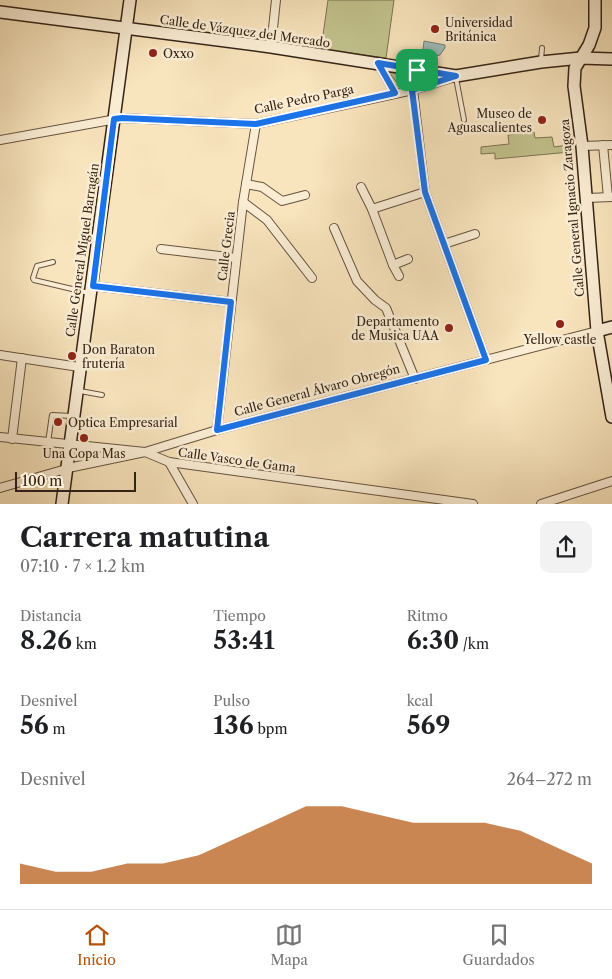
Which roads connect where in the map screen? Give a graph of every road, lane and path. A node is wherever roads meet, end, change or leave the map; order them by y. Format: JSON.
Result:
{"nodes":[{"id":1,"x":130,"y":0,"type":"edge"},
{"id":2,"x":276,"y":0,"type":"edge"},
{"id":3,"x":594,"y":0,"type":"edge"},
{"id":4,"x":0,"y":12,"type":"edge"},
{"id":5,"x":126,"y":29,"type":"junction"},
{"id":6,"x":271,"y":47,"type":"junction"},
{"id":7,"x":542,"y":48,"type":"dead end"},
{"id":8,"x":581,"y":58,"type":"junction"},
{"id":9,"x":612,"y":59,"type":"edge"},
{"id":10,"x":541,"y":62,"type":"junction"},
{"id":11,"x":378,"y":63,"type":"junction"},
{"id":12,"x":456,"y":76,"type":"junction"},
{"id":13,"x":412,"y":90,"type":"junction"},
{"id":14,"x":395,"y":93,"type":"junction"},
{"id":15,"x":114,"y":119,"type":"junction"},
{"id":16,"x":464,"y":120,"type":"dead end"},
{"id":17,"x":256,"y":124,"type":"junction"},
{"id":18,"x":0,"y":140,"type":"edge"},
{"id":19,"x":608,"y":145,"type":"edge"},
{"id":20,"x":582,"y":146,"type":"junction"},
{"id":21,"x":246,"y":184,"type":"junction"},
{"id":22,"x":361,"y":187,"type":"dead end"},
{"id":23,"x":425,"y":192,"type":"junction"},
{"id":24,"x":305,"y":195,"type":"dead end"},
{"id":25,"x":610,"y":197,"type":"edge"},
{"id":26,"x":587,"y":198,"type":"junction"},
{"id":27,"x":243,"y":202,"type":"junction"},
{"id":28,"x":372,"y":209,"type":"junction"},
{"id":29,"x":334,"y":228,"type":"dead end"},
{"id":30,"x":475,"y":234,"type":"dead end"},
{"id":31,"x":444,"y":244,"type":"junction"},
{"id":32,"x":161,"y":249,"type":"dead end"},
{"id":33,"x":236,"y":258,"type":"junction"},
{"id":34,"x":408,"y":259,"type":"dead end"},
{"id":35,"x":53,"y":262,"type":"dead end"},
{"id":36,"x":393,"y":265,"type":"junction"},
{"id":37,"x":399,"y":276,"type":"dead end"},
{"id":38,"x":312,"y":278,"type":"dead end"},
{"id":39,"x":92,"y":290,"type":"junction"},
{"id":40,"x":231,"y":302,"type":"junction"},
{"id":41,"x":612,"y":327,"type":"edge"},
{"id":42,"x":597,"y":331,"type":"junction"},
{"id":43,"x":0,"y":355,"type":"edge"},
{"id":44,"x":22,"y":358,"type":"junction"},
{"id":45,"x":486,"y":360,"type":"junction"},
{"id":46,"x":79,"y":367,"type":"junction"},
{"id":47,"x":415,"y":379,"type":"junction"},
{"id":48,"x":77,"y":391,"type":"junction"},
{"id":49,"x":102,"y":395,"type":"dead end"},
{"id":50,"x":74,"y":416,"type":"junction"},
{"id":51,"x":612,"y":417,"type":"edge"},
{"id":52,"x":217,"y":430,"type":"junction"},
{"id":53,"x":0,"y":437,"type":"edge"},
{"id":54,"x":12,"y":439,"type":"junction"},
{"id":55,"x":48,"y":443,"type":"junction"},
{"id":56,"x":70,"y":445,"type":"junction"},
{"id":57,"x":145,"y":452,"type":"junction"},
{"id":58,"x":169,"y":462,"type":"junction"},
{"id":59,"x":67,"y":470,"type":"junction"},
{"id":60,"x":612,"y":481,"type":"edge"},
{"id":61,"x":0,"y":488,"type":"edge"},
{"id":62,"x":62,"y":504,"type":"edge"},
{"id":63,"x":193,"y":504,"type":"edge"},
{"id":64,"x":473,"y":504,"type":"edge"},
{"id":65,"x":541,"y":504,"type":"edge"}],
"edges":[{"from":1,"to":5,"type":"street","name":"Calle General Miguel Barragán"},
{"from":2,"to":6,"type":"street"},
{"from":3,"to":8,"type":"street","name":"Calle General Ignacio Zaragoza"},
{"from":4,"to":5,"type":"street","name":"Calle de Vázquez del Mercado"},
{"from":5,"to":6,"type":"street","name":"Calle de Vázquez del Mercado"},
{"from":5,"to":15,"type":"street","name":"Calle General Miguel Barragán"},
{"from":6,"to":11,"type":"street","name":"Calle de Vázquez del Mercado"},
{"from":7,"to":10,"type":"lane"},
{"from":8,"to":9,"type":"street","name":"Calle Pedro Parga"},
{"from":8,"to":10,"type":"street","name":"Calle Pedro Parga"},
{"from":8,"to":20,"type":"street","name":"Calle General Ignacio Zaragoza"},
{"from":10,"to":12,"type":"street","name":"Calle Pedro Parga"},
{"from":11,"to":12,"type":"street","name":"Calle de Vázquez del Mercado"},
{"from":11,"to":14,"type":"street"},
{"from":12,"to":13,"type":"street","name":"Calle Pedro Parga"},
{"from":12,"to":16,"type":"lane"},
{"from":13,"to":14,"type":"street","name":"Calle Pedro Parga"},
{"from":13,"to":23,"type":"street"},
{"from":14,"to":17,"type":"street","name":"Calle Pedro Parga"},
{"from":15,"to":17,"type":"street","name":"Calle Pedro Parga"},
{"from":15,"to":18,"type":"street","name":"Calle Pedro Parga"},
{"from":15,"to":39,"type":"street","name":"Calle General Miguel Barragán"},
{"from":17,"to":21,"type":"street","name":"Calle Grecia"},
{"from":19,"to":20,"type":"street"},
{"from":19,"to":25,"type":"street"},
{"from":20,"to":26,"type":"street","name":"Calle General Ignacio Zaragoza"},
{"from":21,"to":24,"type":"street"},
{"from":21,"to":27,"type":"street","name":"Calle Grecia"},
{"from":22,"to":28,"type":"street"},
{"from":23,"to":28,"type":"street"},
{"from":23,"to":31,"type":"street"},
{"from":25,"to":26,"type":"street"},
{"from":26,"to":42,"type":"street","name":"Calle General Ignacio Zaragoza"},
{"from":27,"to":33,"type":"street","name":"Calle Grecia"},
{"from":27,"to":38,"type":"street"},
{"from":28,"to":36,"type":"street"},
{"from":29,"to":47,"type":"street"},
{"from":30,"to":31,"type":"street"},
{"from":31,"to":45,"type":"street"},
{"from":32,"to":33,"type":"street"},
{"from":33,"to":40,"type":"street","name":"Calle Grecia"},
{"from":34,"to":36,"type":"street"},
{"from":35,"to":39,"type":"lane"},
{"from":36,"to":37,"type":"street"},
{"from":39,"to":40,"type":"street"},
{"from":39,"to":46,"type":"street","name":"Calle General Miguel Barragán"},
{"from":40,"to":52,"type":"street","name":"Calle Grecia"},
{"from":41,"to":42,"type":"street","name":"Calle General Álvaro Obregón"},
{"from":42,"to":45,"type":"street","name":"Calle General Álvaro Obregón"},
{"from":42,"to":51,"type":"street","name":"Calle General Ignacio Zaragoza"},
{"from":43,"to":44,"type":"street"},
{"from":44,"to":46,"type":"street"},
{"from":44,"to":54,"type":"street"},
{"from":45,"to":47,"type":"street","name":"Calle General Álvaro Obregón"},
{"from":46,"to":48,"type":"street","name":"Calle General Miguel Barragán"},
{"from":47,"to":52,"type":"street","name":"Calle General Álvaro Obregón"},
{"from":48,"to":49,"type":"lane"},
{"from":48,"to":50,"type":"street","name":"Calle General Miguel Barragán"},
{"from":50,"to":55,"type":"lane"},
{"from":50,"to":56,"type":"street","name":"Calle General Miguel Barragán"},
{"from":52,"to":57,"type":"street","name":"Calle General Álvaro Obregón"},
{"from":53,"to":54,"type":"street","name":"Calle Vasco de Gama"},
{"from":54,"to":55,"type":"street","name":"Calle Vasco de Gama"},
{"from":55,"to":56,"type":"street","name":"Calle Vasco de Gama"},
{"from":56,"to":57,"type":"street","name":"Calle Vasco de Gama"},
{"from":56,"to":59,"type":"street","name":"Calle General Miguel Barragán"},
{"from":57,"to":58,"type":"street","name":"Calle Vasco de Gama"},
{"from":57,"to":59,"type":"street","name":"Calle General Álvaro Obregón"},
{"from":58,"to":63,"type":"street"},
{"from":58,"to":64,"type":"street","name":"Calle Vasco de Gama"},
{"from":59,"to":61,"type":"street","name":"Calle General Álvaro Obregón"},
{"from":59,"to":62,"type":"street","name":"Calle General Miguel Barragán"},
{"from":60,"to":65,"type":"street"}]}
